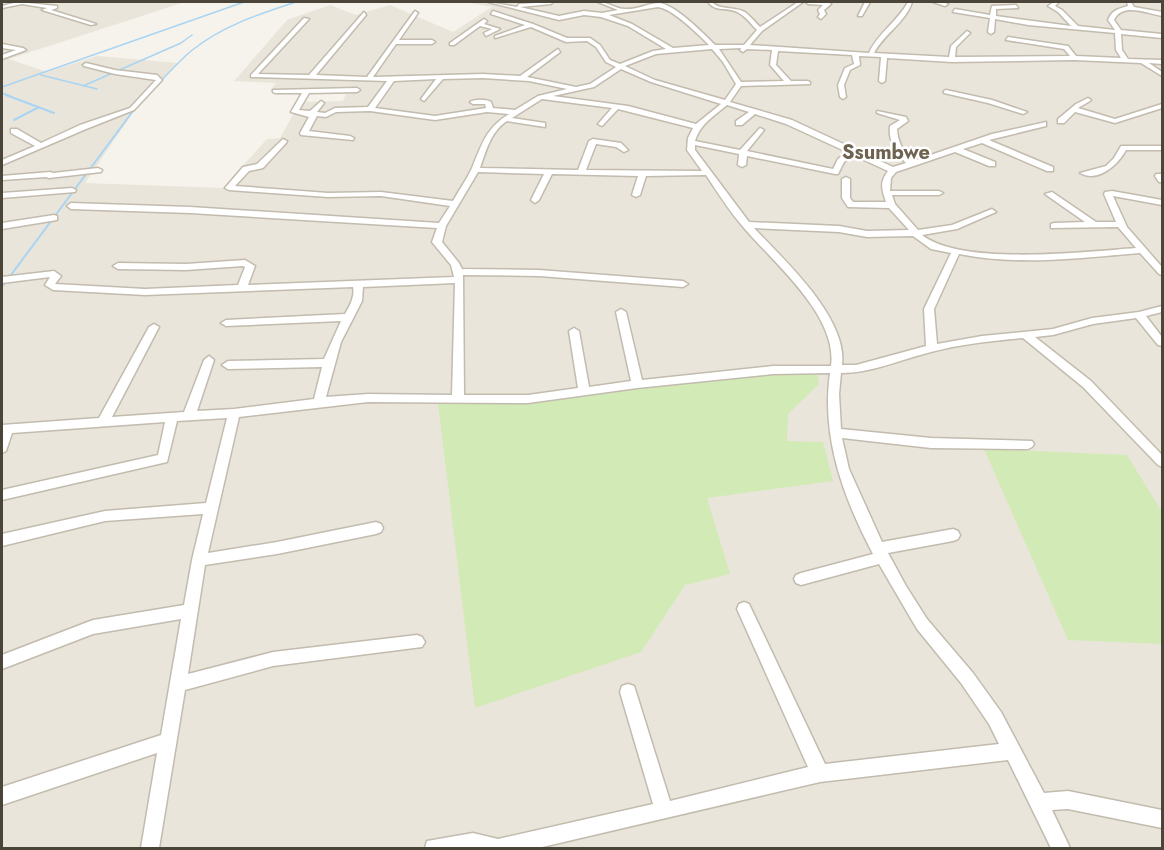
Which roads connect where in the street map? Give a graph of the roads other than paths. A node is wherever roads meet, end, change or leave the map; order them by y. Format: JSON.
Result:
{"nodes":[{"id":1,"x":490,"y":2,"type":"edge"},
{"id":2,"x":551,"y":2,"type":"edge"},
{"id":3,"x":600,"y":2,"type":"edge"},
{"id":4,"x":645,"y":2,"type":"edge"},
{"id":5,"x":710,"y":2,"type":"edge"},
{"id":6,"x":801,"y":2,"type":"edge"},
{"id":7,"x":808,"y":2,"type":"edge"},
{"id":8,"x":867,"y":2,"type":"edge"},
{"id":9,"x":910,"y":2,"type":"edge"},
{"id":10,"x":936,"y":2,"type":"edge"},
{"id":11,"x":1057,"y":2,"type":"edge"},
{"id":12,"x":945,"y":4,"type":"dead end"},
{"id":13,"x":655,"y":5,"type":"junction"},
{"id":14,"x":1129,"y":5,"type":"edge"},
{"id":15,"x":2,"y":7,"type":"edge"},
{"id":16,"x":515,"y":7,"type":"junction"},
{"id":17,"x":1016,"y":7,"type":"dead end"},
{"id":18,"x":622,"y":10,"type":"junction"},
{"id":19,"x":955,"y":11,"type":"dead end"},
{"id":20,"x":979,"y":12,"type":"dead end"},
{"id":21,"x":416,"y":13,"type":"dead end"},
{"id":22,"x":493,"y":13,"type":"dead end"},
{"id":23,"x":364,"y":14,"type":"dead end"},
{"id":24,"x":1162,"y":14,"type":"edge"},
{"id":25,"x":602,"y":15,"type":"junction"},
{"id":26,"x":860,"y":15,"type":"dead end"},
{"id":27,"x":993,"y":16,"type":"junction"},
{"id":28,"x":821,"y":17,"type":"dead end"},
{"id":29,"x":306,"y":20,"type":"dead end"},
{"id":30,"x":1014,"y":20,"type":"junction"},
{"id":31,"x":93,"y":24,"type":"dead end"},
{"id":32,"x":531,"y":25,"type":"junction"},
{"id":33,"x":1054,"y":26,"type":"junction"},
{"id":34,"x":1077,"y":28,"type":"junction"},
{"id":35,"x":497,"y":29,"type":"junction"},
{"id":36,"x":760,"y":30,"type":"junction"},
{"id":37,"x":1019,"y":30,"type":"dead end"},
{"id":38,"x":1117,"y":31,"type":"junction"},
{"id":39,"x":991,"y":32,"type":"dead end"},
{"id":40,"x":508,"y":33,"type":"junction"},
{"id":41,"x":967,"y":33,"type":"dead end"},
{"id":42,"x":486,"y":34,"type":"dead end"},
{"id":43,"x":1038,"y":36,"type":"dead end"},
{"id":44,"x":1047,"y":36,"type":"dead end"},
{"id":45,"x":1162,"y":36,"type":"edge"},
{"id":46,"x":497,"y":37,"type":"dead end"},
{"id":47,"x":1057,"y":37,"type":"dead end"},
{"id":48,"x":1008,"y":39,"type":"dead end"},
{"id":49,"x":394,"y":42,"type":"junction"},
{"id":50,"x":432,"y":42,"type":"dead end"},
{"id":51,"x":452,"y":44,"type":"dead end"},
{"id":52,"x":2,"y":46,"type":"edge"},
{"id":53,"x":714,"y":46,"type":"junction"},
{"id":54,"x":748,"y":47,"type":"junction"},
{"id":55,"x":775,"y":49,"type":"junction"},
{"id":56,"x":672,"y":50,"type":"junction"},
{"id":57,"x":558,"y":51,"type":"dead end"},
{"id":58,"x":855,"y":53,"type":"junction"},
{"id":59,"x":871,"y":54,"type":"junction"},
{"id":60,"x":884,"y":55,"type":"junction"},
{"id":61,"x":2,"y":57,"type":"edge"},
{"id":62,"x":723,"y":57,"type":"junction"},
{"id":63,"x":1074,"y":58,"type":"junction"},
{"id":64,"x":1125,"y":59,"type":"junction"},
{"id":65,"x":952,"y":60,"type":"junction"},
{"id":66,"x":1142,"y":60,"type":"junction"},
{"id":67,"x":1162,"y":62,"type":"edge"},
{"id":68,"x":86,"y":65,"type":"dead end"},
{"id":69,"x":620,"y":67,"type":"junction"},
{"id":70,"x":1162,"y":74,"type":"edge"},
{"id":71,"x":311,"y":77,"type":"junction"},
{"id":72,"x":441,"y":77,"type":"junction"},
{"id":73,"x":523,"y":77,"type":"junction"},
{"id":74,"x":368,"y":79,"type":"junction"},
{"id":75,"x":392,"y":80,"type":"junction"},
{"id":76,"x":882,"y":81,"type":"dead end"},
{"id":77,"x":808,"y":83,"type":"dead end"},
{"id":78,"x":740,"y":84,"type":"junction"},
{"id":79,"x":790,"y":84,"type":"junction"},
{"id":80,"x":575,"y":89,"type":"junction"},
{"id":81,"x":307,"y":90,"type":"junction"},
{"id":82,"x":357,"y":90,"type":"dead end"},
{"id":83,"x":275,"y":91,"type":"dead end"},
{"id":84,"x":946,"y":92,"type":"dead end"},
{"id":85,"x":540,"y":97,"type":"junction"},
{"id":86,"x":843,"y":97,"type":"dead end"},
{"id":87,"x":424,"y":99,"type":"dead end"},
{"id":88,"x":1088,"y":100,"type":"dead end"},
{"id":89,"x":473,"y":102,"type":"dead end"},
{"id":90,"x":321,"y":103,"type":"dead end"},
{"id":91,"x":726,"y":105,"type":"junction"},
{"id":92,"x":431,"y":106,"type":"dead end"},
{"id":93,"x":616,"y":106,"type":"junction"},
{"id":94,"x":1162,"y":106,"type":"edge"},
{"id":95,"x":370,"y":109,"type":"junction"},
{"id":96,"x":1073,"y":109,"type":"junction"},
{"id":97,"x":490,"y":110,"type":"junction"},
{"id":98,"x":517,"y":112,"type":"junction"},
{"id":99,"x":753,"y":112,"type":"junction"},
{"id":100,"x":879,"y":112,"type":"dead end"},
{"id":101,"x":1023,"y":112,"type":"dead end"},
{"id":102,"x":313,"y":115,"type":"junction"},
{"id":103,"x":427,"y":118,"type":"junction"},
{"id":104,"x":506,"y":119,"type":"junction"},
{"id":105,"x":1061,"y":121,"type":"dead end"},
{"id":106,"x":739,"y":123,"type":"dead end"},
{"id":107,"x":602,"y":124,"type":"dead end"},
{"id":108,"x":1043,"y":124,"type":"dead end"},
{"id":109,"x":542,"y":125,"type":"dead end"},
{"id":110,"x":697,"y":127,"type":"junction"},
{"id":111,"x":760,"y":130,"type":"dead end"},
{"id":112,"x":14,"y":131,"type":"dead end"},
{"id":113,"x":350,"y":138,"type":"dead end"},
{"id":114,"x":982,"y":140,"type":"junction"},
{"id":115,"x":283,"y":141,"type":"dead end"},
{"id":116,"x":690,"y":142,"type":"junction"},
{"id":117,"x":42,"y":146,"type":"junction"},
{"id":118,"x":955,"y":148,"type":"junction"},
{"id":119,"x":1162,"y":148,"type":"edge"},
{"id":120,"x":624,"y":150,"type":"dead end"},
{"id":121,"x":742,"y":151,"type":"junction"},
{"id":122,"x":852,"y":152,"type":"junction"},
{"id":123,"x":2,"y":163,"type":"edge"},
{"id":124,"x":912,"y":164,"type":"junction"},
{"id":125,"x":992,"y":164,"type":"dead end"},
{"id":126,"x":742,"y":165,"type":"dead end"},
{"id":127,"x":1050,"y":169,"type":"dead end"},
{"id":128,"x":93,"y":170,"type":"dead end"},
{"id":129,"x":475,"y":170,"type":"junction"},
{"id":130,"x":893,"y":170,"type":"junction"},
{"id":131,"x":549,"y":172,"type":"junction"},
{"id":132,"x":581,"y":172,"type":"junction"},
{"id":133,"x":707,"y":173,"type":"junction"},
{"id":134,"x":1084,"y":173,"type":"dead end"},
{"id":135,"x":643,"y":174,"type":"junction"},
{"id":136,"x":2,"y":178,"type":"edge"},
{"id":137,"x":846,"y":179,"type":"dead end"},
{"id":138,"x":72,"y":190,"type":"dead end"},
{"id":139,"x":886,"y":193,"type":"junction"},
{"id":140,"x":939,"y":194,"type":"dead end"},
{"id":141,"x":1049,"y":194,"type":"dead end"},
{"id":142,"x":636,"y":195,"type":"dead end"},
{"id":143,"x":2,"y":196,"type":"edge"},
{"id":144,"x":535,"y":200,"type":"dead end"},
{"id":145,"x":1162,"y":202,"type":"edge"},
{"id":146,"x":456,"y":204,"type":"junction"},
{"id":147,"x":71,"y":206,"type":"dead end"},
{"id":148,"x":891,"y":206,"type":"junction"},
{"id":149,"x":992,"y":212,"type":"dead end"},
{"id":150,"x":52,"y":220,"type":"dead end"},
{"id":151,"x":1092,"y":223,"type":"junction"},
{"id":152,"x":1122,"y":224,"type":"junction"},
{"id":153,"x":746,"y":225,"type":"junction"},
{"id":154,"x":2,"y":226,"type":"edge"},
{"id":155,"x":442,"y":226,"type":"junction"},
{"id":156,"x":1054,"y":226,"type":"dead end"},
{"id":157,"x":916,"y":233,"type":"junction"},
{"id":158,"x":1143,"y":250,"type":"junction"},
{"id":159,"x":957,"y":251,"type":"junction"},
{"id":160,"x":117,"y":266,"type":"dead end"},
{"id":161,"x":1162,"y":272,"type":"edge"},
{"id":162,"x":459,"y":276,"type":"junction"},
{"id":163,"x":7,"y":279,"type":"edge"},
{"id":164,"x":683,"y":284,"type":"dead end"},
{"id":165,"x":358,"y":285,"type":"junction"},
{"id":166,"x":242,"y":289,"type":"junction"},
{"id":167,"x":1162,"y":309,"type":"edge"},
{"id":168,"x":621,"y":312,"type":"dead end"},
{"id":169,"x":1139,"y":315,"type":"junction"},
{"id":170,"x":348,"y":317,"type":"junction"},
{"id":171,"x":226,"y":323,"type":"dead end"},
{"id":172,"x":154,"y":327,"type":"dead end"},
{"id":173,"x":574,"y":331,"type":"dead end"},
{"id":174,"x":1027,"y":336,"type":"junction"},
{"id":175,"x":1162,"y":343,"type":"edge"},
{"id":176,"x":932,"y":348,"type":"junction"},
{"id":177,"x":209,"y":360,"type":"dead end"},
{"id":178,"x":330,"y":363,"type":"junction"},
{"id":179,"x":228,"y":365,"type":"dead end"},
{"id":180,"x":838,"y":370,"type":"junction"},
{"id":181,"x":637,"y":384,"type":"junction"},
{"id":182,"x":584,"y":392,"type":"junction"},
{"id":183,"x":458,"y":398,"type":"junction"},
{"id":184,"x":319,"y":402,"type":"junction"},
{"id":185,"x":234,"y":413,"type":"junction"},
{"id":186,"x":189,"y":416,"type":"junction"},
{"id":187,"x":172,"y":418,"type":"junction"},
{"id":188,"x":103,"y":422,"type":"junction"},
{"id":189,"x":4,"y":428,"type":"edge"},
{"id":190,"x":835,"y":433,"type":"junction"},
{"id":191,"x":1028,"y":444,"type":"dead end"},
{"id":192,"x":2,"y":448,"type":"edge"},
{"id":193,"x":1162,"y":462,"type":"edge"},
{"id":194,"x":2,"y":495,"type":"edge"},
{"id":195,"x":210,"y":508,"type":"junction"},
{"id":196,"x":376,"y":528,"type":"dead end"},
{"id":197,"x":953,"y":535,"type":"dead end"},
{"id":198,"x":2,"y":540,"type":"edge"},
{"id":199,"x":880,"y":553,"type":"junction"},
{"id":200,"x":199,"y":560,"type":"junction"},
{"id":201,"x":801,"y":579,"type":"dead end"},
{"id":202,"x":744,"y":609,"type":"dead end"},
{"id":203,"x":191,"y":611,"type":"junction"},
{"id":204,"x":417,"y":642,"type":"dead end"},
{"id":205,"x":2,"y":662,"type":"edge"},
{"id":206,"x":179,"y":684,"type":"junction"},
{"id":207,"x":628,"y":692,"type":"dead end"},
{"id":208,"x":169,"y":741,"type":"junction"},
{"id":209,"x":1013,"y":751,"type":"junction"},
{"id":210,"x":820,"y":774,"type":"junction"},
{"id":211,"x":2,"y":796,"type":"edge"},
{"id":212,"x":1039,"y":802,"type":"junction"},
{"id":213,"x":664,"y":811,"type":"junction"},
{"id":214,"x":1162,"y":819,"type":"edge"},
{"id":215,"x":150,"y":849,"type":"edge"},
{"id":216,"x":434,"y":849,"type":"edge"},
{"id":217,"x":1060,"y":849,"type":"edge"}],
"edges":[{"from":1,"to":16,"type":"street"},
{"from":2,"to":16,"type":"street"},
{"from":3,"to":18,"type":"street"},
{"from":4,"to":13,"type":"street"},
{"from":5,"to":36,"type":"street"},
{"from":6,"to":36,"type":"street"},
{"from":7,"to":28,"type":"street"},
{"from":8,"to":26,"type":"street"},
{"from":9,"to":59,"type":"street"},
{"from":10,"to":12,"type":"street"},
{"from":11,"to":34,"type":"street"},
{"from":13,"to":18,"type":"street"},
{"from":13,"to":53,"type":"street"},
{"from":14,"to":24,"type":"street"},
{"from":14,"to":38,"type":"street"},
{"from":15,"to":31,"type":"street"},
{"from":16,"to":25,"type":"street"},
{"from":17,"to":27,"type":"street"},
{"from":18,"to":25,"type":"street"},
{"from":19,"to":27,"type":"street"},
{"from":20,"to":27,"type":"street"},
{"from":21,"to":49,"type":"street"},
{"from":22,"to":32,"type":"street"},
{"from":23,"to":71,"type":"street"},
{"from":25,"to":56,"type":"street"},
{"from":27,"to":30,"type":"street"},
{"from":27,"to":39,"type":"street"},
{"from":29,"to":71,"type":"street"},
{"from":30,"to":33,"type":"street"},
{"from":30,"to":37,"type":"street"},
{"from":32,"to":40,"type":"street"},
{"from":32,"to":69,"type":"street"},
{"from":33,"to":34,"type":"street"},
{"from":33,"to":47,"type":"street"},
{"from":34,"to":38,"type":"street"},
{"from":35,"to":40,"type":"street"},
{"from":35,"to":42,"type":"street"},
{"from":35,"to":51,"type":"street"},
{"from":36,"to":54,"type":"street"},
{"from":38,"to":45,"type":"street"},
{"from":38,"to":64,"type":"street"},
{"from":40,"to":46,"type":"street"},
{"from":41,"to":65,"type":"street"},
{"from":43,"to":44,"type":"street"},
{"from":48,"to":63,"type":"street"},
{"from":49,"to":50,"type":"street"},
{"from":49,"to":74,"type":"street"},
{"from":52,"to":61,"type":"street"},
{"from":53,"to":54,"type":"street"},
{"from":53,"to":56,"type":"street"},
{"from":53,"to":62,"type":"street"},
{"from":54,"to":55,"type":"street"},
{"from":54,"to":62,"type":"street"},
{"from":55,"to":58,"type":"street"},
{"from":55,"to":79,"type":"street"},
{"from":56,"to":69,"type":"street"},
{"from":57,"to":73,"type":"street"},
{"from":58,"to":59,"type":"street"},
{"from":58,"to":86,"type":"street"},
{"from":59,"to":60,"type":"street"},
{"from":60,"to":65,"type":"street"},
{"from":60,"to":76,"type":"street"},
{"from":62,"to":78,"type":"street"},
{"from":63,"to":64,"type":"street"},
{"from":63,"to":65,"type":"street"},
{"from":64,"to":66,"type":"street"},
{"from":66,"to":67,"type":"street"},
{"from":66,"to":70,"type":"street"},
{"from":68,"to":117,"type":"street"},
{"from":69,"to":80,"type":"street"},
{"from":69,"to":91,"type":"street"},
{"from":71,"to":74,"type":"street"},
{"from":72,"to":73,"type":"street"},
{"from":72,"to":75,"type":"street"},
{"from":72,"to":87,"type":"street"},
{"from":73,"to":80,"type":"street"},
{"from":74,"to":75,"type":"street"},
{"from":75,"to":95,"type":"street"},
{"from":77,"to":79,"type":"street"},
{"from":78,"to":79,"type":"street"},
{"from":78,"to":91,"type":"street"},
{"from":80,"to":85,"type":"street"},
{"from":81,"to":82,"type":"street"},
{"from":81,"to":83,"type":"street"},
{"from":81,"to":102,"type":"street"},
{"from":84,"to":101,"type":"street"},
{"from":85,"to":93,"type":"street"},
{"from":85,"to":98,"type":"street"},
{"from":88,"to":96,"type":"street"},
{"from":89,"to":97,"type":"street"},
{"from":90,"to":102,"type":"street"},
{"from":91,"to":99,"type":"street"},
{"from":91,"to":110,"type":"street"},
{"from":92,"to":103,"type":"street"},
{"from":93,"to":107,"type":"street"},
{"from":93,"to":110,"type":"street"},
{"from":94,"to":96,"type":"street"},
{"from":95,"to":102,"type":"street"},
{"from":95,"to":103,"type":"street"},
{"from":96,"to":105,"type":"street"},
{"from":97,"to":98,"type":"street"},
{"from":97,"to":103,"type":"street"},
{"from":98,"to":104,"type":"street"},
{"from":99,"to":106,"type":"street"},
{"from":99,"to":122,"type":"street"},
{"from":100,"to":124,"type":"street"},
{"from":102,"to":113,"type":"street"},
{"from":104,"to":109,"type":"street"},
{"from":104,"to":129,"type":"street"},
{"from":108,"to":114,"type":"street"},
{"from":110,"to":116,"type":"street"},
{"from":111,"to":121,"type":"street"},
{"from":112,"to":117,"type":"street"},
{"from":114,"to":118,"type":"street"},
{"from":114,"to":127,"type":"street"},
{"from":115,"to":146,"type":"street"},
{"from":116,"to":121,"type":"street"},
{"from":116,"to":133,"type":"street"},
{"from":117,"to":123,"type":"street"},
{"from":118,"to":124,"type":"street"},
{"from":118,"to":125,"type":"street"},
{"from":119,"to":134,"type":"street"},
{"from":120,"to":132,"type":"street"},
{"from":121,"to":122,"type":"street"},
{"from":121,"to":126,"type":"street"},
{"from":122,"to":130,"type":"street"},
{"from":124,"to":130,"type":"street"},
{"from":128,"to":136,"type":"street"},
{"from":129,"to":131,"type":"street"},
{"from":129,"to":146,"type":"street"},
{"from":130,"to":139,"type":"street"},
{"from":131,"to":132,"type":"street"},
{"from":131,"to":144,"type":"street"},
{"from":132,"to":135,"type":"street"},
{"from":133,"to":135,"type":"street"},
{"from":133,"to":153,"type":"street"},
{"from":135,"to":142,"type":"street"},
{"from":137,"to":148,"type":"street"},
{"from":138,"to":143,"type":"street"},
{"from":139,"to":140,"type":"street"},
{"from":139,"to":148,"type":"street"},
{"from":141,"to":151,"type":"street"},
{"from":145,"to":152,"type":"street"},
{"from":146,"to":155,"type":"street"},
{"from":147,"to":155,"type":"street"},
{"from":148,"to":157,"type":"street"},
{"from":149,"to":157,"type":"street"},
{"from":150,"to":154,"type":"street"},
{"from":151,"to":152,"type":"street"},
{"from":151,"to":156,"type":"street"},
{"from":152,"to":158,"type":"street"},
{"from":153,"to":157,"type":"street"},
{"from":153,"to":180,"type":"street"},
{"from":155,"to":162,"type":"street"},
{"from":157,"to":159,"type":"street"},
{"from":158,"to":159,"type":"street"},
{"from":158,"to":161,"type":"street"},
{"from":159,"to":176,"type":"street"},
{"from":160,"to":166,"type":"street"},
{"from":162,"to":164,"type":"street"},
{"from":162,"to":165,"type":"street"},
{"from":162,"to":183,"type":"street"},
{"from":163,"to":166,"type":"street"},
{"from":165,"to":166,"type":"street"},
{"from":165,"to":170,"type":"street"},
{"from":167,"to":169,"type":"street"},
{"from":168,"to":181,"type":"street"},
{"from":169,"to":174,"type":"street"},
{"from":169,"to":175,"type":"street"},
{"from":170,"to":171,"type":"street"},
{"from":170,"to":178,"type":"street"},
{"from":172,"to":188,"type":"street"},
{"from":173,"to":182,"type":"street"},
{"from":174,"to":176,"type":"street"},
{"from":174,"to":193,"type":"street"},
{"from":176,"to":180,"type":"street"},
{"from":177,"to":186,"type":"street"},
{"from":178,"to":179,"type":"street"},
{"from":178,"to":184,"type":"street"},
{"from":180,"to":181,"type":"street"},
{"from":180,"to":190,"type":"street"},
{"from":181,"to":182,"type":"street"},
{"from":182,"to":183,"type":"street"},
{"from":183,"to":184,"type":"street"},
{"from":184,"to":185,"type":"street"},
{"from":185,"to":186,"type":"street"},
{"from":185,"to":195,"type":"street"},
{"from":186,"to":187,"type":"street"},
{"from":187,"to":188,"type":"street"},
{"from":187,"to":194,"type":"street"},
{"from":188,"to":189,"type":"street"},
{"from":189,"to":192,"type":"street"},
{"from":190,"to":191,"type":"street"},
{"from":190,"to":199,"type":"street"},
{"from":195,"to":198,"type":"street"},
{"from":195,"to":200,"type":"street"},
{"from":196,"to":200,"type":"street"},
{"from":197,"to":199,"type":"street"},
{"from":199,"to":201,"type":"street"},
{"from":199,"to":209,"type":"street"},
{"from":200,"to":203,"type":"street"},
{"from":202,"to":210,"type":"street"},
{"from":203,"to":205,"type":"street"},
{"from":203,"to":206,"type":"street"},
{"from":204,"to":206,"type":"street"},
{"from":206,"to":208,"type":"street"},
{"from":207,"to":213,"type":"street"},
{"from":208,"to":211,"type":"street"},
{"from":208,"to":215,"type":"street"},
{"from":209,"to":210,"type":"street"},
{"from":209,"to":212,"type":"street"},
{"from":210,"to":213,"type":"street"},
{"from":212,"to":214,"type":"street"},
{"from":212,"to":217,"type":"street"},
{"from":213,"to":216,"type":"street"}]}
